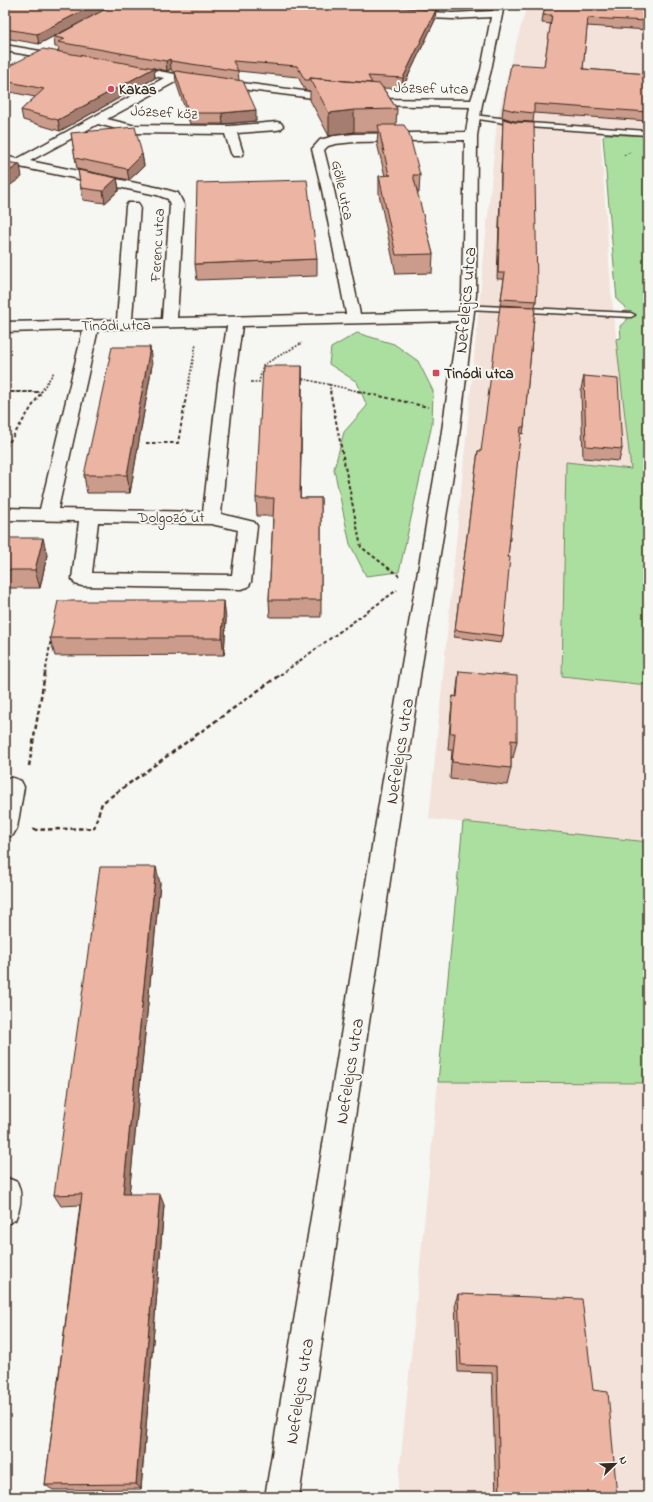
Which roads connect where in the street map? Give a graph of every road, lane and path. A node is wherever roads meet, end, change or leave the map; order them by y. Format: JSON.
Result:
{"nodes":[{"id":1,"x":498,"y":10,"type":"edge"},
{"id":2,"x":394,"y":13,"type":"edge"},
{"id":3,"x":48,"y":46,"type":"dead end"},
{"id":4,"x":5,"y":48,"type":"edge"},
{"id":5,"x":34,"y":53,"type":"junction"},
{"id":6,"x":73,"y":60,"type":"edge"},
{"id":7,"x":17,"y":62,"type":"edge"},
{"id":8,"x":112,"y":66,"type":"edge"},
{"id":9,"x":175,"y":77,"type":"junction"},
{"id":10,"x":473,"y":119,"type":"junction"},
{"id":11,"x":97,"y":120,"type":"junction"},
{"id":12,"x":277,"y":126,"type":"dead end"},
{"id":13,"x":230,"y":130,"type":"junction"},
{"id":14,"x":648,"y":133,"type":"edge"},
{"id":15,"x":237,"y":153,"type":"dead end"},
{"id":16,"x":11,"y":162,"type":"edge"},
{"id":17,"x":132,"y":206,"type":"dead end"},
{"id":18,"x":466,"y":312,"type":"junction"},
{"id":19,"x":631,"y":315,"type":"dead end"},
{"id":20,"x":354,"y":319,"type":"junction"},
{"id":21,"x":169,"y":324,"type":"junction"},
{"id":22,"x":124,"y":325,"type":"junction"},
{"id":23,"x":91,"y":326,"type":"junction"},
{"id":24,"x":235,"y":326,"type":"junction"},
{"id":25,"x":5,"y":327,"type":"edge"},
{"id":26,"x":304,"y":342,"type":"dead end"},
{"id":27,"x":86,"y":347,"type":"junction"},
{"id":28,"x":260,"y":378,"type":"junction"},
{"id":29,"x":267,"y":378,"type":"edge"},
{"id":30,"x":296,"y":378,"type":"edge"},
{"id":31,"x":226,"y":383,"type":"junction"},
{"id":32,"x":329,"y":384,"type":"junction"},
{"id":33,"x":5,"y":392,"type":"edge"},
{"id":34,"x":41,"y":392,"type":"junction"},
{"id":35,"x":432,"y":408,"type":"dead end"},
{"id":36,"x":146,"y":443,"type":"dead end"},
{"id":37,"x":5,"y":446,"type":"edge"},
{"id":38,"x":5,"y":514,"type":"edge"},
{"id":39,"x":48,"y":515,"type":"junction"},
{"id":40,"x":88,"y":516,"type":"junction"},
{"id":41,"x":211,"y":518,"type":"junction"},
{"id":42,"x":429,"y":565,"type":"junction"},
{"id":43,"x":407,"y":582,"type":"junction"},
{"id":44,"x":52,"y":637,"type":"edge"},
{"id":45,"x":9,"y":787,"type":"edge"},
{"id":46,"x":5,"y":828,"type":"edge"},
{"id":47,"x":27,"y":830,"type":"dead end"},
{"id":48,"x":282,"y":1497,"type":"edge"}],
"edges":[{"from":1,"to":2,"type":"street"},
{"from":1,"to":10,"type":"street","name":"Nefelejcs utca"},
{"from":3,"to":5,"type":"street"},
{"from":4,"to":5,"type":"street"},
{"from":5,"to":6,"type":"street"},
{"from":5,"to":7,"type":"street"},
{"from":8,"to":9,"type":"street","name":"József utca"},
{"from":9,"to":10,"type":"street","name":"József utca"},
{"from":9,"to":11,"type":"street"},
{"from":10,"to":14,"type":"lane","name":"József utca"},
{"from":10,"to":18,"type":"street","name":"Nefelejcs utca"},
{"from":10,"to":20,"type":"street","name":"Gölle utca"},
{"from":11,"to":13,"type":"street","name":"József köz"},
{"from":11,"to":16,"type":"street"},
{"from":12,"to":13,"type":"street","name":"József köz"},
{"from":13,"to":15,"type":"street"},
{"from":16,"to":21,"type":"street","name":"Ferenc utca"},
{"from":17,"to":22,"type":"street"},
{"from":18,"to":19,"type":"lane"},
{"from":18,"to":20,"type":"street","name":"Tinódi utca"},
{"from":18,"to":42,"type":"street","name":"Nefelejcs utca"},
{"from":20,"to":24,"type":"street","name":"Tinódi utca"},
{"from":21,"to":22,"type":"street","name":"Tinódi utca"},
{"from":21,"to":24,"type":"street","name":"Tinódi utca"},
{"from":22,"to":23,"type":"street","name":"Tinódi utca"},
{"from":23,"to":25,"type":"street","name":"Tinódi utca"},
{"from":23,"to":27,"type":"street"},
{"from":24,"to":31,"type":"street","name":"Dolgozó út"},
{"from":24,"to":36,"type":"path"},
{"from":26,"to":28,"type":"path"},
{"from":27,"to":34,"type":"path"},
{"from":27,"to":39,"type":"street"},
{"from":28,"to":29,"type":"path"},
{"from":28,"to":31,"type":"path"},
{"from":30,"to":32,"type":"path"},
{"from":31,"to":41,"type":"street","name":"Dolgozó út"},
{"from":32,"to":35,"type":"path"},
{"from":32,"to":43,"type":"path"},
{"from":33,"to":34,"type":"path"},
{"from":34,"to":37,"type":"path"},
{"from":38,"to":39,"type":"street","name":"Dolgozó út"},
{"from":39,"to":40,"type":"street","name":"Dolgozó út"},
{"from":40,"to":41,"type":"street","name":"Dolgozó út"},
{"from":40,"to":41,"type":"street"},
{"from":42,"to":43,"type":"path"},
{"from":42,"to":48,"type":"street","name":"Nefelejcs utca"},
{"from":43,"to":47,"type":"path"},
{"from":44,"to":45,"type":"path"},
{"from":45,"to":46,"type":"street"}]}
